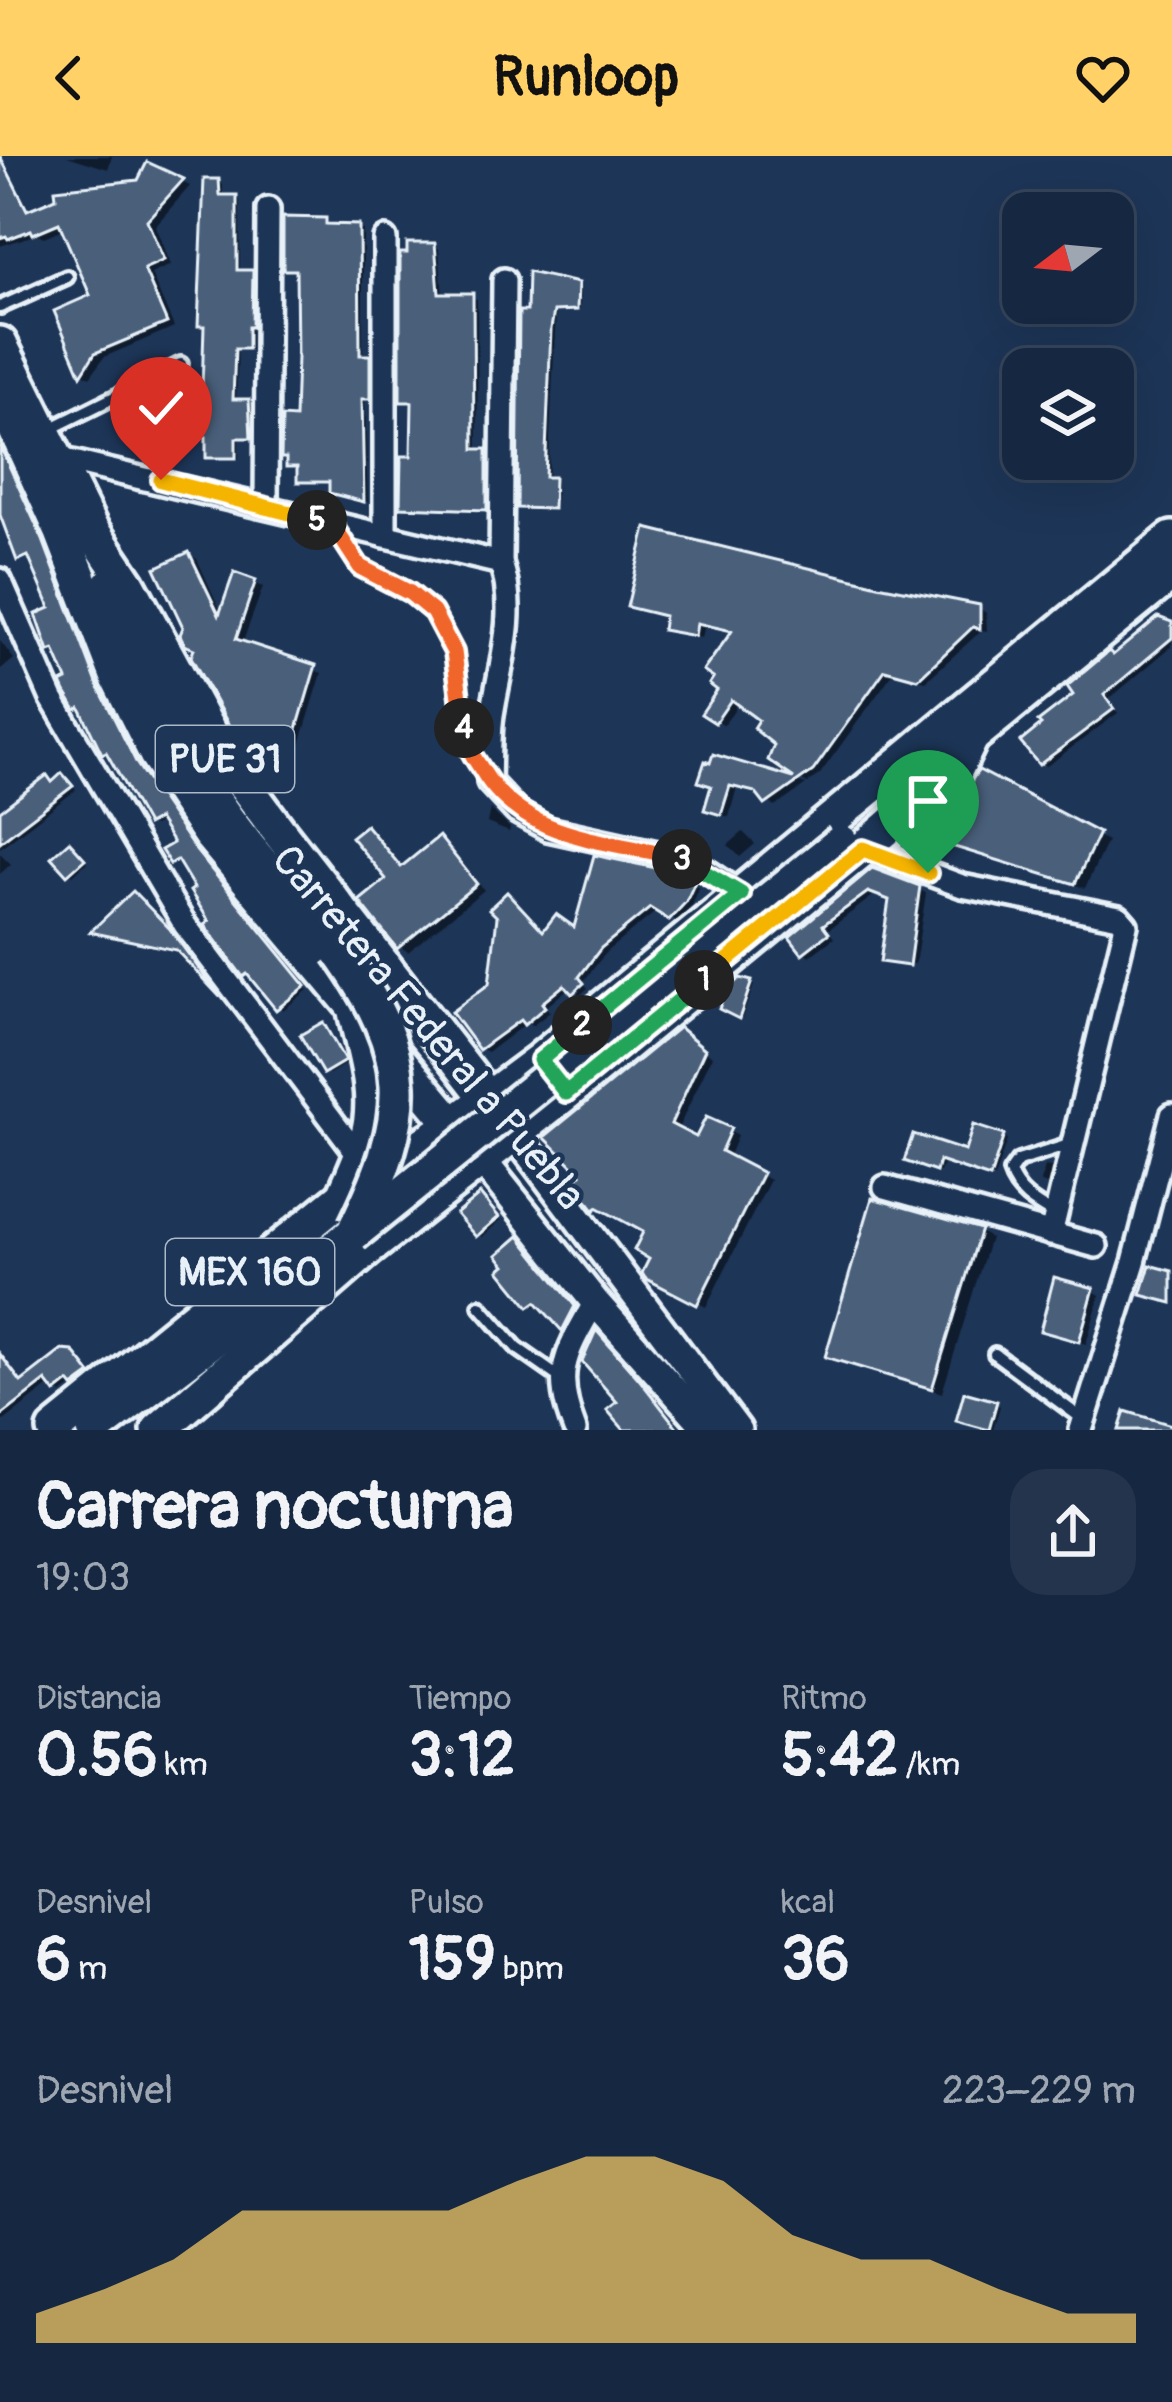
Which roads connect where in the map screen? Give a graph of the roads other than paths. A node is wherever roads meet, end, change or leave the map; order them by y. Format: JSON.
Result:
{"nodes":[{"id":1,"x":268,"y":208,"type":"dead end"},
{"id":2,"x":385,"y":239,"type":"dead end"},
{"id":3,"x":68,"y":277,"type":"dead end"},
{"id":4,"x":504,"y":280,"type":"dead end"},
{"id":5,"x":0,"y":308,"type":"edge"},
{"id":6,"x":0,"y":344,"type":"edge"},
{"id":7,"x":181,"y":364,"type":"dead end"},
{"id":8,"x":0,"y":395,"type":"edge"},
{"id":9,"x":38,"y":449,"type":"junction"},
{"id":10,"x":266,"y":505,"type":"junction"},
{"id":11,"x":91,"y":529,"type":"junction"},
{"id":12,"x":386,"y":536,"type":"junction"},
{"id":13,"x":1172,"y":538,"type":"edge"},
{"id":14,"x":501,"y":562,"type":"junction"},
{"id":15,"x":1172,"y":573,"type":"edge"},
{"id":16,"x":0,"y":580,"type":"edge"},
{"id":17,"x":1068,"y":643,"type":"junction"},
{"id":18,"x":852,"y":846,"type":"junction"},
{"id":19,"x":741,"y":894,"type":"junction"},
{"id":20,"x":390,"y":973,"type":"junction"},
{"id":21,"x":413,"y":1002,"type":"junction"},
{"id":22,"x":364,"y":1018,"type":"junction"},
{"id":23,"x":540,"y":1060,"type":"junction"},
{"id":24,"x":566,"y":1093,"type":"junction"},
{"id":25,"x":488,"y":1098,"type":"junction"},
{"id":26,"x":1172,"y":1115,"type":"edge"},
{"id":27,"x":454,"y":1124,"type":"junction"},
{"id":28,"x":514,"y":1132,"type":"junction"},
{"id":29,"x":1072,"y":1144,"type":"junction"},
{"id":30,"x":360,"y":1156,"type":"junction"},
{"id":31,"x":481,"y":1160,"type":"junction"},
{"id":32,"x":885,"y":1187,"type":"dead end"},
{"id":33,"x":339,"y":1201,"type":"junction"},
{"id":34,"x":1053,"y":1225,"type":"junction"},
{"id":35,"x":361,"y":1241,"type":"junction"},
{"id":36,"x":1096,"y":1246,"type":"dead end"},
{"id":37,"x":595,"y":1302,"type":"junction"},
{"id":38,"x":480,"y":1306,"type":"dead end"},
{"id":39,"x":995,"y":1354,"type":"dead end"},
{"id":40,"x":560,"y":1378,"type":"junction"},
{"id":41,"x":1083,"y":1425,"type":"edge"},
{"id":42,"x":55,"y":1430,"type":"edge"},
{"id":43,"x":94,"y":1430,"type":"edge"},
{"id":44,"x":159,"y":1430,"type":"edge"},
{"id":45,"x":575,"y":1430,"type":"edge"},
{"id":46,"x":709,"y":1430,"type":"edge"},
{"id":47,"x":737,"y":1430,"type":"edge"}],
"edges":[{"from":1,"to":10,"type":"street"},
{"from":2,"to":12,"type":"street"},
{"from":3,"to":5,"type":"lane"},
{"from":4,"to":14,"type":"street"},
{"from":6,"to":9,"type":"main road","name":"Carretera Federal a Puebla","number":"PUE 31"},
{"from":7,"to":9,"type":"lane"},
{"from":8,"to":9,"type":"main road","name":"Carretera Federal a Puebla","number":"PUE 31"},
{"from":9,"to":10,"type":"street"},
{"from":9,"to":11,"type":"main road","name":"Carretera Federal a Puebla","number":"PUE 31"},
{"from":9,"to":22,"type":"main road","name":"Carretera Federal a Puebla","number":"PUE 31"},
{"from":10,"to":12,"type":"street"},
{"from":11,"to":20,"type":"main road","name":"Carretera Federal a Puebla","number":"PUE 31"},
{"from":11,"to":35,"type":"main road","bridge":true},
{"from":12,"to":14,"type":"street"},
{"from":13,"to":17,"type":"main road","number":"MEX 160"},
{"from":14,"to":19,"type":"street"},
{"from":15,"to":17,"type":"main road","number":"MEX 160"},
{"from":16,"to":30,"type":"street"},
{"from":17,"to":18,"type":"main road","number":"MEX 160"},
{"from":17,"to":19,"type":"main road","number":"MEX 160"},
{"from":18,"to":24,"type":"main road"},
{"from":18,"to":29,"type":"street"},
{"from":18,"to":35,"type":"main road","number":"MEX 160","bridge":true},
{"from":19,"to":23,"type":"main road","number":"MEX 160"},
{"from":20,"to":21,"type":"main road","name":"Carretera Federal a Puebla","number":"PUE 31"},
{"from":20,"to":22,"type":"main road"},
{"from":21,"to":22,"type":"main road"},
{"from":21,"to":25,"type":"main road","name":"Carretera Federal a Puebla","number":"PUE 31"},
{"from":22,"to":27,"type":"main road","name":"Carretera Federal a Puebla","number":"PUE 31"},
{"from":22,"to":30,"type":"main road"},
{"from":23,"to":24,"type":"main road"},
{"from":23,"to":25,"type":"main road","number":"MEX 160"},
{"from":24,"to":28,"type":"main road"},
{"from":25,"to":27,"type":"main road","number":"MEX 160"},
{"from":25,"to":28,"type":"main road","name":"Carretera Federal a Puebla","number":"PUE 31"},
{"from":26,"to":41,"type":"street"},
{"from":27,"to":31,"type":"main road","name":"Carretera Federal a Puebla","number":"PUE 31"},
{"from":27,"to":33,"type":"main road","number":"MEX 160"},
{"from":28,"to":31,"type":"main road"},
{"from":28,"to":47,"type":"main road","name":"Carretera Federal a Puebla","number":"PUE 31"},
{"from":29,"to":34,"type":"street"},
{"from":29,"to":34,"type":"lane"},
{"from":30,"to":33,"type":"main road"},
{"from":31,"to":35,"type":"main road"},
{"from":31,"to":37,"type":"main road","name":"Carretera Federal a Puebla","number":"PUE 31"},
{"from":32,"to":34,"type":"street"},
{"from":33,"to":35,"type":"main road"},
{"from":33,"to":42,"type":"main road","number":"MEX 160"},
{"from":34,"to":36,"type":"street"},
{"from":35,"to":43,"type":"main road","number":"MEX 160"},
{"from":35,"to":44,"type":"main road"},
{"from":37,"to":40,"type":"street"},
{"from":37,"to":46,"type":"main road","name":"Carretera Federal a Puebla","number":"PUE 31"},
{"from":38,"to":40,"type":"lane"},
{"from":39,"to":41,"type":"lane"},
{"from":40,"to":45,"type":"street"}]}
